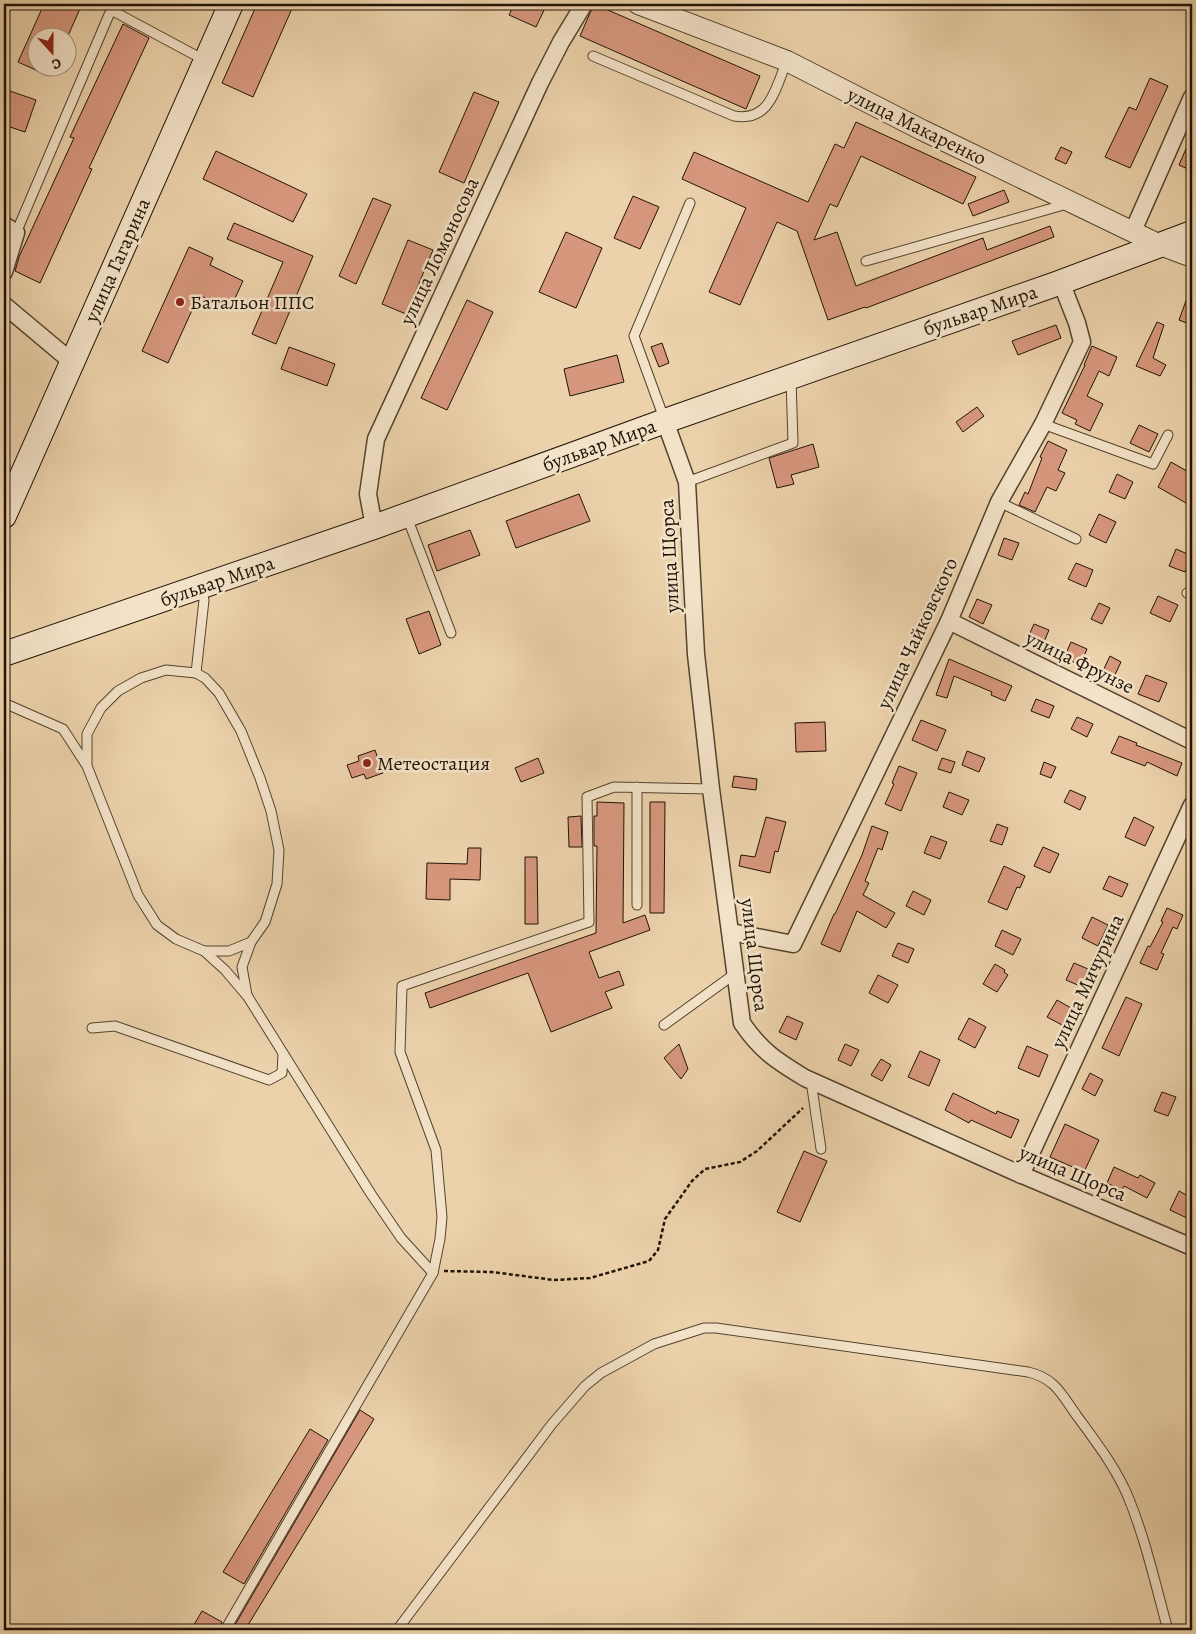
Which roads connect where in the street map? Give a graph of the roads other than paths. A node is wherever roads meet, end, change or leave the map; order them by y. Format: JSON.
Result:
{"nodes":[{"id":1,"x":231,"y":4,"type":"edge"},
{"id":2,"x":584,"y":4,"type":"edge"},
{"id":3,"x":638,"y":4,"type":"edge"},
{"id":4,"x":112,"y":7,"type":"edge"},
{"id":5,"x":593,"y":56,"type":"dead end"},
{"id":6,"x":206,"y":61,"type":"junction"},
{"id":7,"x":786,"y":61,"type":"junction"},
{"id":8,"x":1192,"y":97,"type":"edge"},
{"id":9,"x":1072,"y":202,"type":"junction"},
{"id":10,"x":690,"y":203,"type":"dead end"},
{"id":11,"x":10,"y":229,"type":"edge"},
{"id":12,"x":1133,"y":231,"type":"junction"},
{"id":13,"x":1192,"y":233,"type":"edge"},
{"id":14,"x":1160,"y":245,"type":"junction"},
{"id":15,"x":1192,"y":257,"type":"edge"},
{"id":16,"x":866,"y":261,"type":"dead end"},
{"id":17,"x":4,"y":272,"type":"edge"},
{"id":18,"x":1061,"y":282,"type":"junction"},
{"id":19,"x":4,"y":306,"type":"edge"},
{"id":20,"x":72,"y":362,"type":"junction"},
{"id":21,"x":791,"y":377,"type":"junction"},
{"id":22,"x":665,"y":421,"type":"junction"},
{"id":23,"x":1043,"y":424,"type":"junction"},
{"id":24,"x":1168,"y":435,"type":"dead end"},
{"id":25,"x":687,"y":482,"type":"junction"},
{"id":26,"x":999,"y":502,"type":"junction"},
{"id":27,"x":4,"y":516,"type":"edge"},
{"id":28,"x":406,"y":516,"type":"junction"},
{"id":29,"x":374,"y":527,"type":"junction"},
{"id":30,"x":1076,"y":539,"type":"dead end"},
{"id":31,"x":201,"y":587,"type":"junction"},
{"id":32,"x":948,"y":621,"type":"junction"},
{"id":33,"x":451,"y":633,"type":"dead end"},
{"id":34,"x":4,"y":654,"type":"edge"},
{"id":35,"x":196,"y":673,"type":"junction"},
{"id":36,"x":4,"y":703,"type":"edge"},
{"id":37,"x":1192,"y":741,"type":"edge"},
{"id":38,"x":86,"y":766,"type":"junction"},
{"id":39,"x":637,"y":787,"type":"junction"},
{"id":40,"x":712,"y":789,"type":"junction"},
{"id":41,"x":1192,"y":805,"type":"edge"},
{"id":42,"x":637,"y":905,"type":"dead end"},
{"id":43,"x":731,"y":932,"type":"junction"},
{"id":44,"x":251,"y":942,"type":"junction"},
{"id":45,"x":204,"y":951,"type":"junction"},
{"id":46,"x":736,"y":973,"type":"junction"},
{"id":47,"x":248,"y":998,"type":"junction"},
{"id":48,"x":664,"y":1025,"type":"dead end"},
{"id":49,"x":92,"y":1028,"type":"dead end"},
{"id":50,"x":283,"y":1054,"type":"junction"},
{"id":51,"x":811,"y":1081,"type":"junction"},
{"id":52,"x":821,"y":1149,"type":"dead end"},
{"id":53,"x":1021,"y":1175,"type":"junction"},
{"id":54,"x":1192,"y":1246,"type":"edge"},
{"id":55,"x":433,"y":1272,"type":"junction"},
{"id":56,"x":225,"y":1630,"type":"edge"},
{"id":57,"x":397,"y":1630,"type":"edge"},
{"id":58,"x":1168,"y":1630,"type":"edge"}],
"edges":[{"from":1,"to":6,"type":"main road","name":"улица Гагарина"},
{"from":2,"to":29,"type":"street","name":"улица Ломоносова"},
{"from":3,"to":7,"type":"street","name":"улица Макаренко"},
{"from":4,"to":6,"type":"lane"},
{"from":4,"to":11,"type":"lane"},
{"from":5,"to":7,"type":"lane"},
{"from":6,"to":20,"type":"main road","name":"улица Гагарина"},
{"from":7,"to":9,"type":"street","name":"улица Макаренко"},
{"from":8,"to":12,"type":"street"},
{"from":9,"to":12,"type":"street","name":"улица Макаренко"},
{"from":9,"to":16,"type":"lane"},
{"from":10,"to":22,"type":"lane"},
{"from":11,"to":17,"type":"street"},
{"from":12,"to":14,"type":"street","name":"улица Макаренко"},
{"from":13,"to":14,"type":"main road","name":"бульвар Мира"},
{"from":14,"to":15,"type":"street","name":"улица Макаренко"},
{"from":14,"to":18,"type":"main road","name":"бульвар Мира"},
{"from":18,"to":21,"type":"main road","name":"бульвар Мира"},
{"from":18,"to":23,"type":"street","name":"улица Чайковского"},
{"from":19,"to":20,"type":"street"},
{"from":20,"to":27,"type":"main road","name":"улица Гагарина"},
{"from":21,"to":22,"type":"main road","name":"бульвар Мира"},
{"from":21,"to":25,"type":"lane"},
{"from":22,"to":25,"type":"street","name":"улица Щорса"},
{"from":22,"to":28,"type":"main road","name":"бульвар Мира"},
{"from":23,"to":24,"type":"lane"},
{"from":23,"to":26,"type":"street","name":"улица Чайковского"},
{"from":25,"to":40,"type":"street","name":"улица Щорса"},
{"from":26,"to":30,"type":"lane"},
{"from":26,"to":32,"type":"street","name":"улица Чайковского"},
{"from":28,"to":29,"type":"main road","name":"бульвар Мира"},
{"from":28,"to":33,"type":"lane"},
{"from":29,"to":31,"type":"main road","name":"бульвар Мира"},
{"from":31,"to":34,"type":"main road","name":"бульвар Мира"},
{"from":31,"to":35,"type":"lane"},
{"from":32,"to":37,"type":"street","name":"улица Фрунзе"},
{"from":32,"to":43,"type":"street","name":"улица Чайковского"},
{"from":35,"to":38,"type":"lane"},
{"from":35,"to":44,"type":"lane"},
{"from":36,"to":38,"type":"lane"},
{"from":38,"to":45,"type":"lane"},
{"from":39,"to":40,"type":"lane"},
{"from":39,"to":42,"type":"lane"},
{"from":39,"to":55,"type":"lane"},
{"from":40,"to":43,"type":"street","name":"улица Щорса"},
{"from":41,"to":53,"type":"street","name":"улица Мичурина"},
{"from":43,"to":46,"type":"street","name":"улица Щорса"},
{"from":44,"to":45,"type":"lane"},
{"from":44,"to":47,"type":"lane"},
{"from":45,"to":47,"type":"lane"},
{"from":46,"to":48,"type":"lane"},
{"from":46,"to":51,"type":"street","name":"улица Щорса"},
{"from":47,"to":50,"type":"lane"},
{"from":49,"to":50,"type":"lane"},
{"from":50,"to":55,"type":"lane"},
{"from":51,"to":52,"type":"lane"},
{"from":51,"to":53,"type":"street","name":"улица Щорса"},
{"from":53,"to":54,"type":"street","name":"улица Щорса"},
{"from":55,"to":56,"type":"lane"},
{"from":57,"to":58,"type":"lane"}]}
